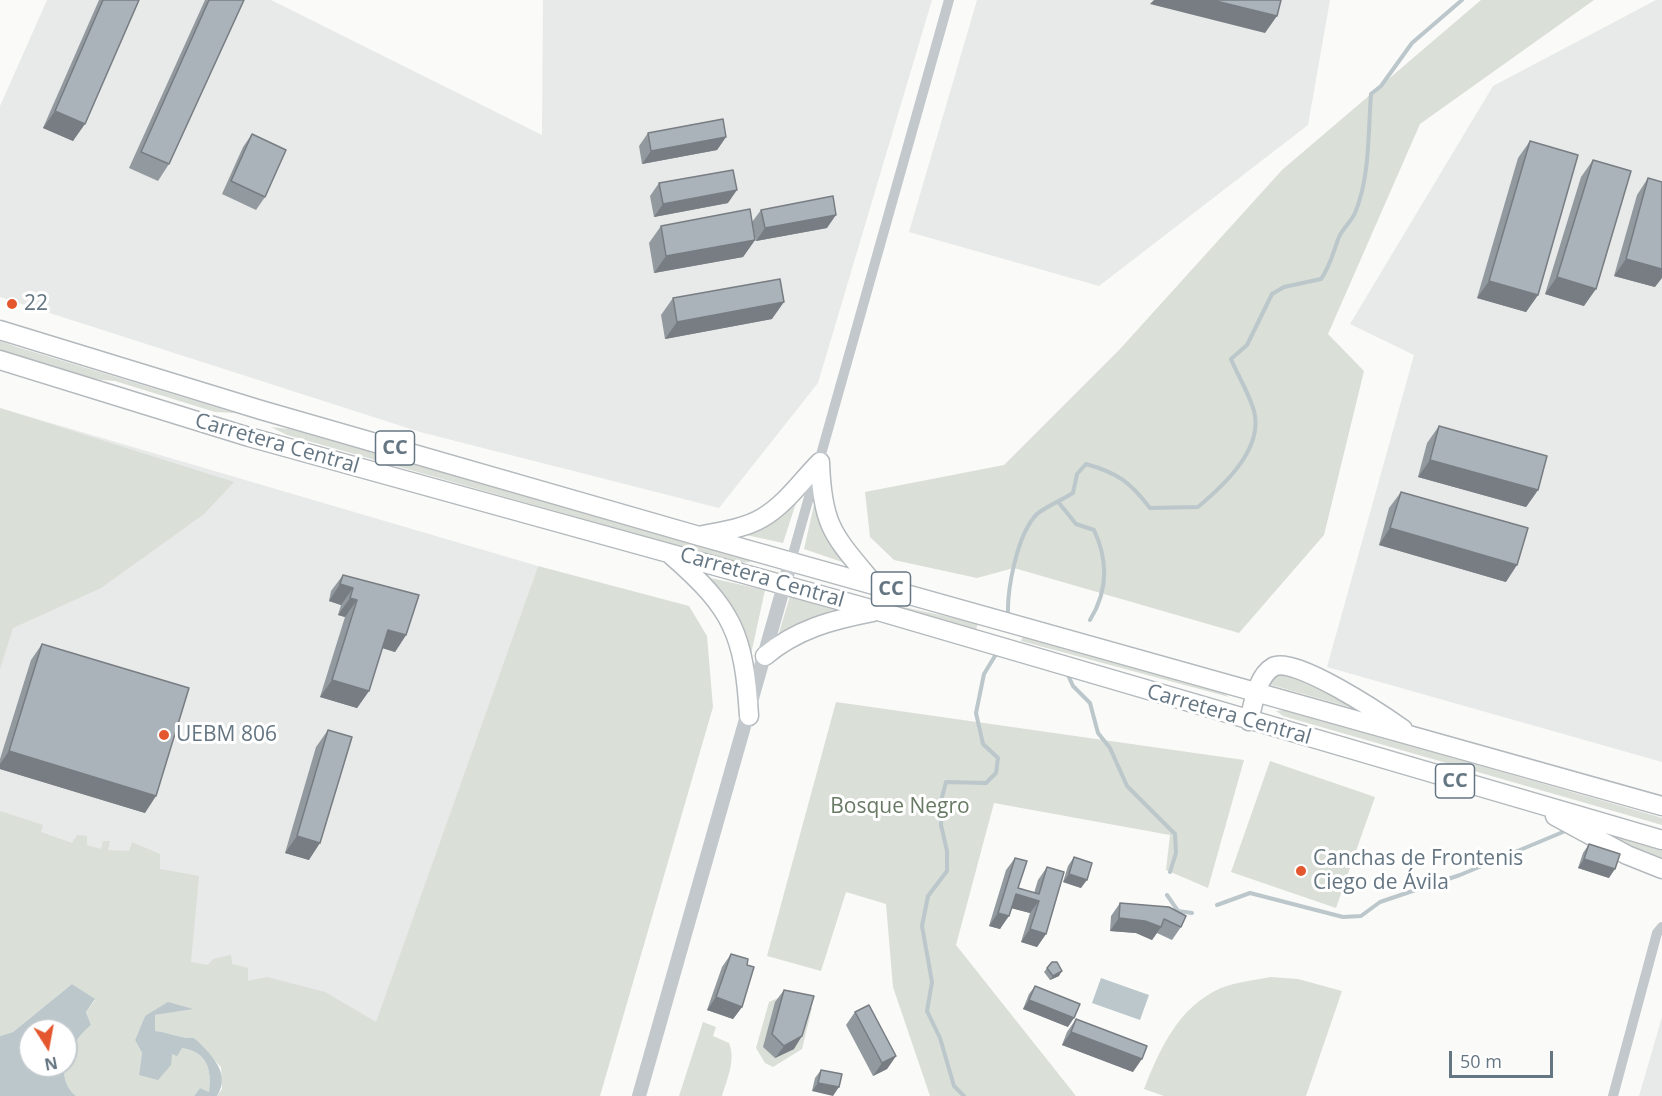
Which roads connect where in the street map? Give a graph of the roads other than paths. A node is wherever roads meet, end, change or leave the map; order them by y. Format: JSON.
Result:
{"nodes":[{"id":1,"x":949,"y":0,"type":"edge"},
{"id":2,"x":0,"y":330,"type":"edge"},
{"id":3,"x":0,"y":360,"type":"edge"},
{"id":4,"x":261,"y":410,"type":"junction"},
{"id":5,"x":249,"y":437,"type":"junction"},
{"id":6,"x":820,"y":462,"type":"junction"},
{"id":7,"x":699,"y":536,"type":"junction"},
{"id":8,"x":667,"y":551,"type":"junction"},
{"id":9,"x":791,"y":561,"type":"junction"},
{"id":10,"x":874,"y":584,"type":"junction"},
{"id":11,"x":786,"y":586,"type":"junction"},
{"id":12,"x":878,"y":611,"type":"junction"},
{"id":13,"x":765,"y":656,"type":"junction"},
{"id":14,"x":1255,"y":694,"type":"junction"},
{"id":15,"x":749,"y":716,"type":"junction"},
{"id":16,"x":1249,"y":721,"type":"junction"},
{"id":17,"x":1416,"y":738,"type":"junction"},
{"id":18,"x":1536,"y":804,"type":"junction"},
{"id":19,"x":1662,"y":806,"type":"edge"},
{"id":20,"x":1662,"y":840,"type":"edge"},
{"id":21,"x":1662,"y":869,"type":"edge"},
{"id":22,"x":1662,"y":927,"type":"edge"},
{"id":23,"x":639,"y":1096,"type":"edge"},
{"id":24,"x":1613,"y":1096,"type":"edge"}],
"edges":[{"from":1,"to":6,"type":"street"},
{"from":2,"to":4,"type":"highway","name":"Carretera Central","number":"CC"},
{"from":3,"to":5,"type":"highway","name":"Carretera Central","number":"CC"},
{"from":4,"to":5,"type":"highway"},
{"from":4,"to":7,"type":"highway","name":"Carretera Central","number":"CC"},
{"from":5,"to":8,"type":"highway","name":"Carretera Central","number":"CC"},
{"from":6,"to":7,"type":"highway"},
{"from":6,"to":9,"type":"street"},
{"from":6,"to":10,"type":"highway"},
{"from":7,"to":9,"type":"highway","name":"Carretera Central","number":"CC"},
{"from":8,"to":11,"type":"highway","name":"Carretera Central","number":"CC"},
{"from":8,"to":15,"type":"highway"},
{"from":9,"to":10,"type":"highway","name":"Carretera Central","number":"CC"},
{"from":9,"to":11,"type":"street"},
{"from":10,"to":14,"type":"highway","name":"Carretera Central","number":"CC"},
{"from":11,"to":12,"type":"highway","name":"Carretera Central","number":"CC"},
{"from":11,"to":13,"type":"street"},
{"from":12,"to":13,"type":"highway"},
{"from":12,"to":16,"type":"highway","name":"Carretera Central","number":"CC"},
{"from":13,"to":15,"type":"street"},
{"from":14,"to":16,"type":"highway"},
{"from":14,"to":17,"type":"highway","name":"Carretera Central","number":"CC"},
{"from":14,"to":17,"type":"highway"},
{"from":15,"to":23,"type":"street"},
{"from":16,"to":18,"type":"highway","name":"Carretera Central","number":"CC"},
{"from":17,"to":19,"type":"highway","name":"Carretera Central","number":"CC"},
{"from":18,"to":20,"type":"highway","name":"Carretera Central","number":"CC"},
{"from":18,"to":21,"type":"highway"},
{"from":22,"to":24,"type":"street"}]}
